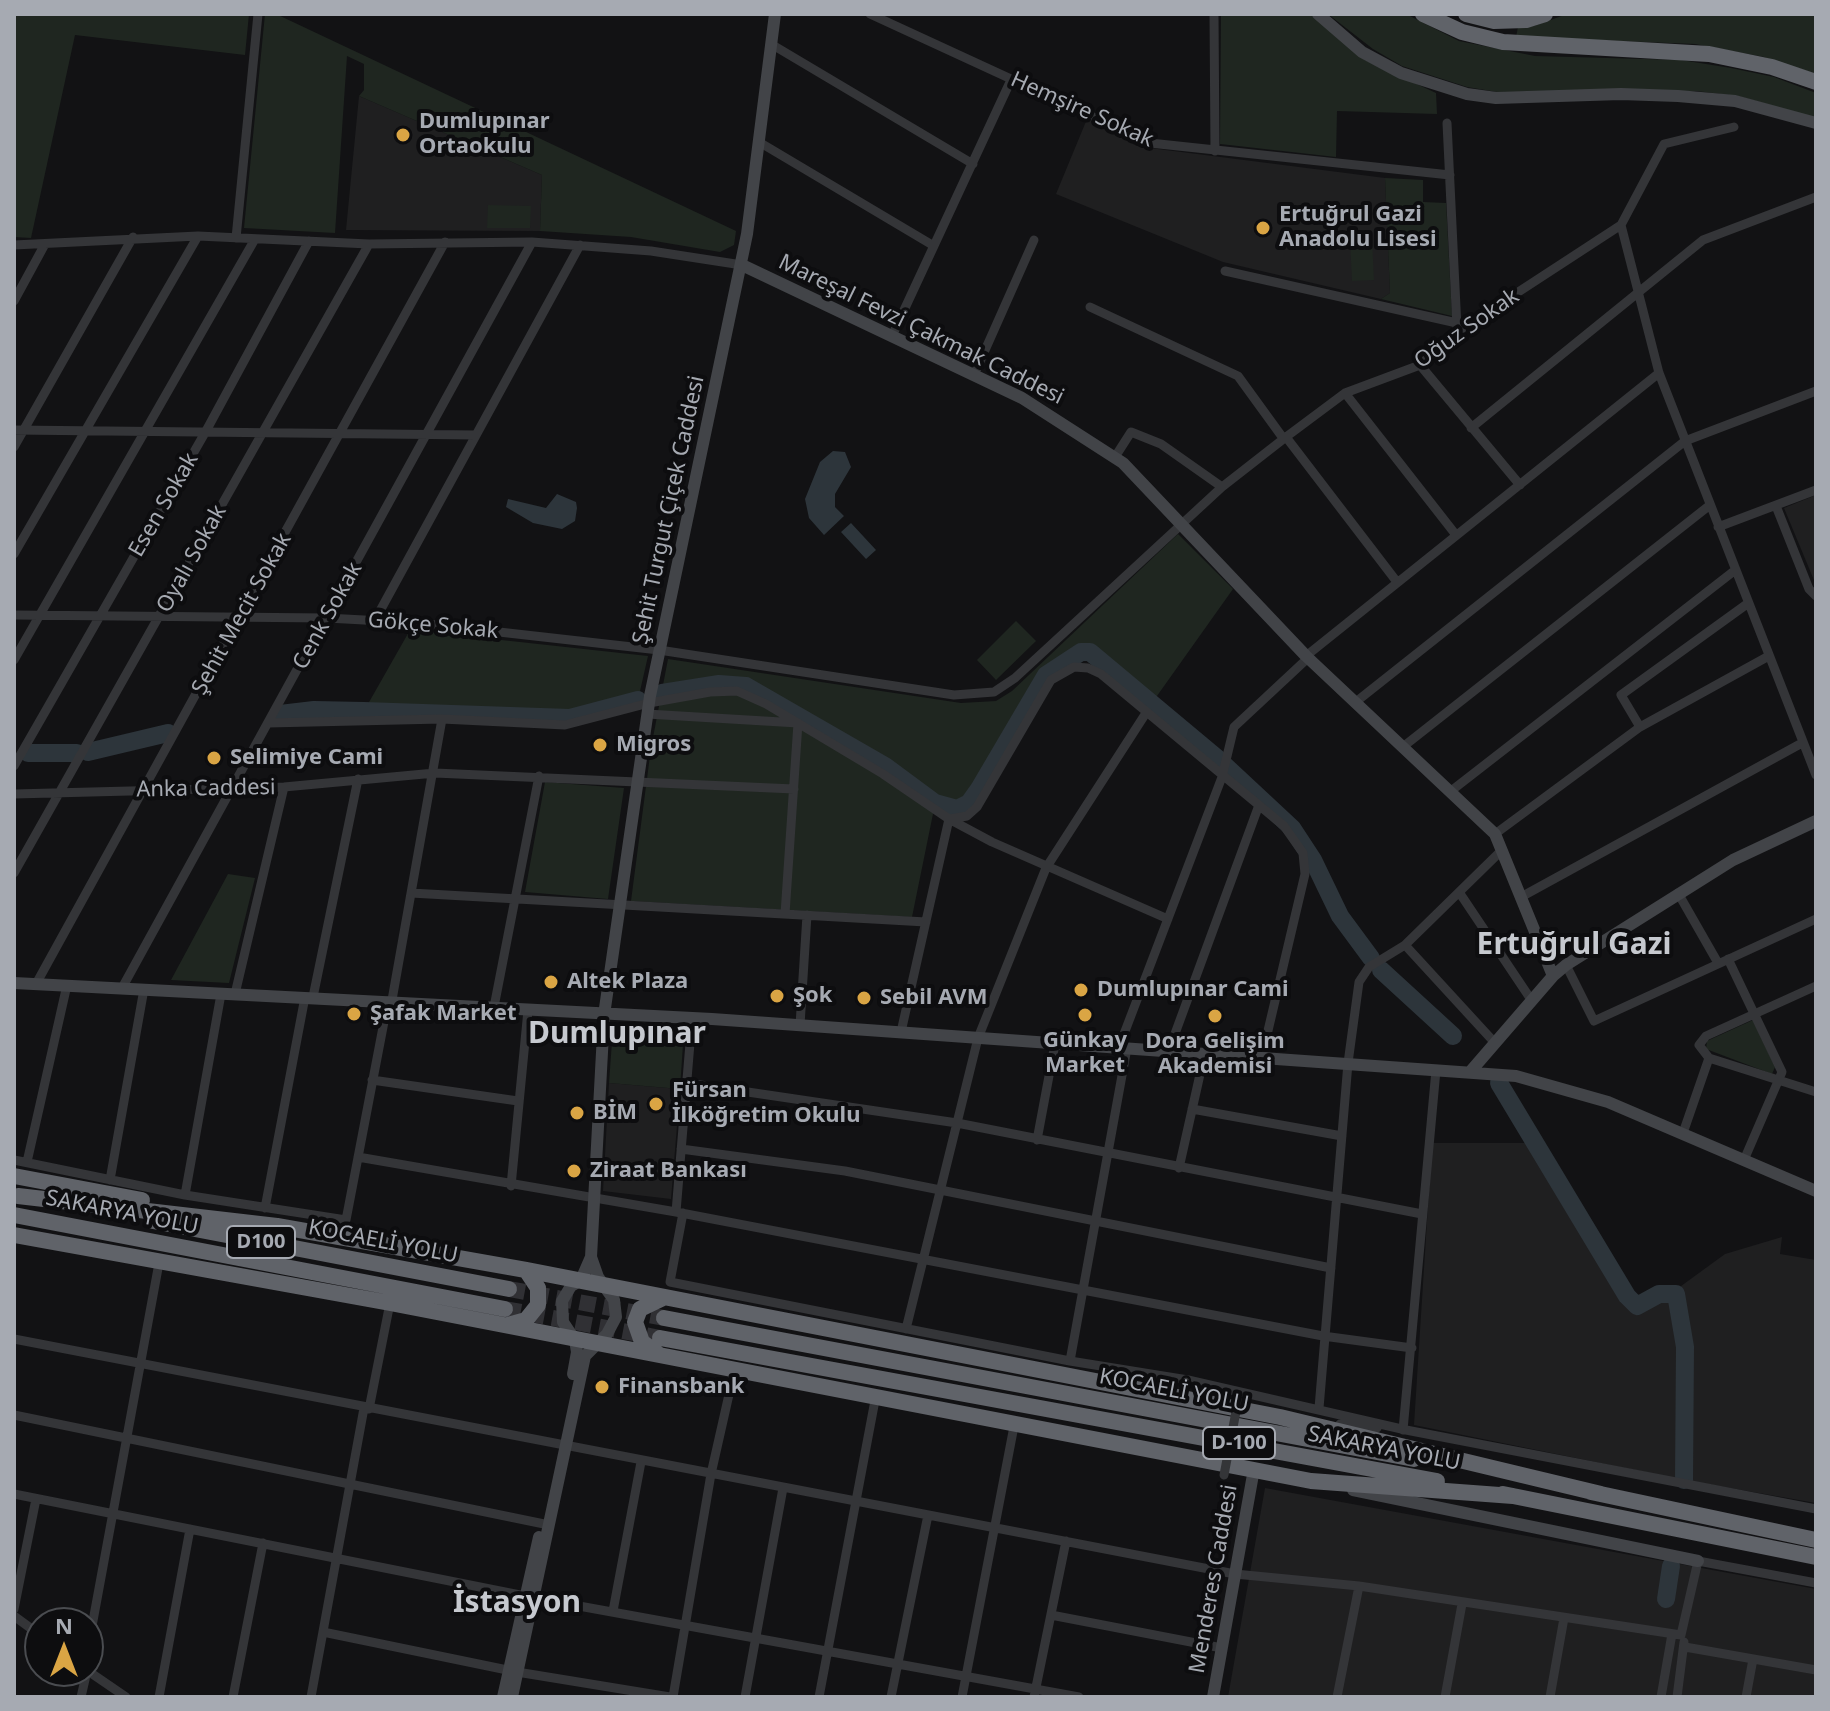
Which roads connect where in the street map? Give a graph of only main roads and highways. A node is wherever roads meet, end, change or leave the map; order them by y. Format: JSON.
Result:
{"nodes":[{"id":1,"x":1423,"y":14,"type":"edge"},
{"id":2,"x":1466,"y":14,"type":"edge"},
{"id":3,"x":1545,"y":14,"type":"edge"},
{"id":4,"x":1816,"y":82,"type":"edge"},
{"id":5,"x":14,"y":1176,"type":"edge"},
{"id":6,"x":16,"y":1195,"type":"edge"},
{"id":7,"x":14,"y":1215,"type":"edge"},
{"id":8,"x":277,"y":1226,"type":"junction"},
{"id":9,"x":15,"y":1235,"type":"edge"},
{"id":10,"x":526,"y":1270,"type":"junction"},
{"id":11,"x":224,"y":1272,"type":"junction"},
{"id":12,"x":509,"y":1289,"type":"tunnel mouth"},
{"id":13,"x":667,"y":1297,"type":"junction"},
{"id":14,"x":505,"y":1317,"type":"junction"},
{"id":15,"x":664,"y":1318,"type":"tunnel mouth"},
{"id":16,"x":660,"y":1338,"type":"tunnel mouth"},
{"id":17,"x":669,"y":1357,"type":"junction"},
{"id":18,"x":1601,"y":1494,"type":"junction"},
{"id":19,"x":1513,"y":1496,"type":"junction"},
{"id":20,"x":1816,"y":1537,"type":"edge"},
{"id":21,"x":1816,"y":1557,"type":"edge"}],
"edges":[{"from":1,"to":4,"type":"highway"},
{"from":2,"to":3,"type":"highway"},
{"from":5,"to":8,"type":"highway"},
{"from":6,"to":8,"type":"highway"},
{"from":6,"to":12,"type":"highway","name":"KOCAELİ YOLU","number":"D100"},
{"from":7,"to":11,"type":"highway"},
{"from":7,"to":14,"type":"highway","name":"SAKARYA YOLU","number":"D100"},
{"from":8,"to":10,"type":"highway"},
{"from":9,"to":11,"type":"highway"},
{"from":10,"to":13,"type":"highway"},
{"from":10,"to":14,"type":"highway"},
{"from":11,"to":14,"type":"highway"},
{"from":13,"to":17,"type":"highway"},
{"from":13,"to":18,"type":"highway"},
{"from":14,"to":17,"type":"highway"},
{"from":15,"to":18,"type":"highway","name":"KOCAELİ YOLU","number":"D-100"},
{"from":16,"to":19,"type":"highway","name":"SAKARYA YOLU","number":"D-100"},
{"from":17,"to":19,"type":"highway"},
{"from":18,"to":20,"type":"highway","name":"KOCAELİ YOLU","number":"D-100"},
{"from":19,"to":21,"type":"highway","name":"SAKARYA YOLU","number":"D-100"}]}
